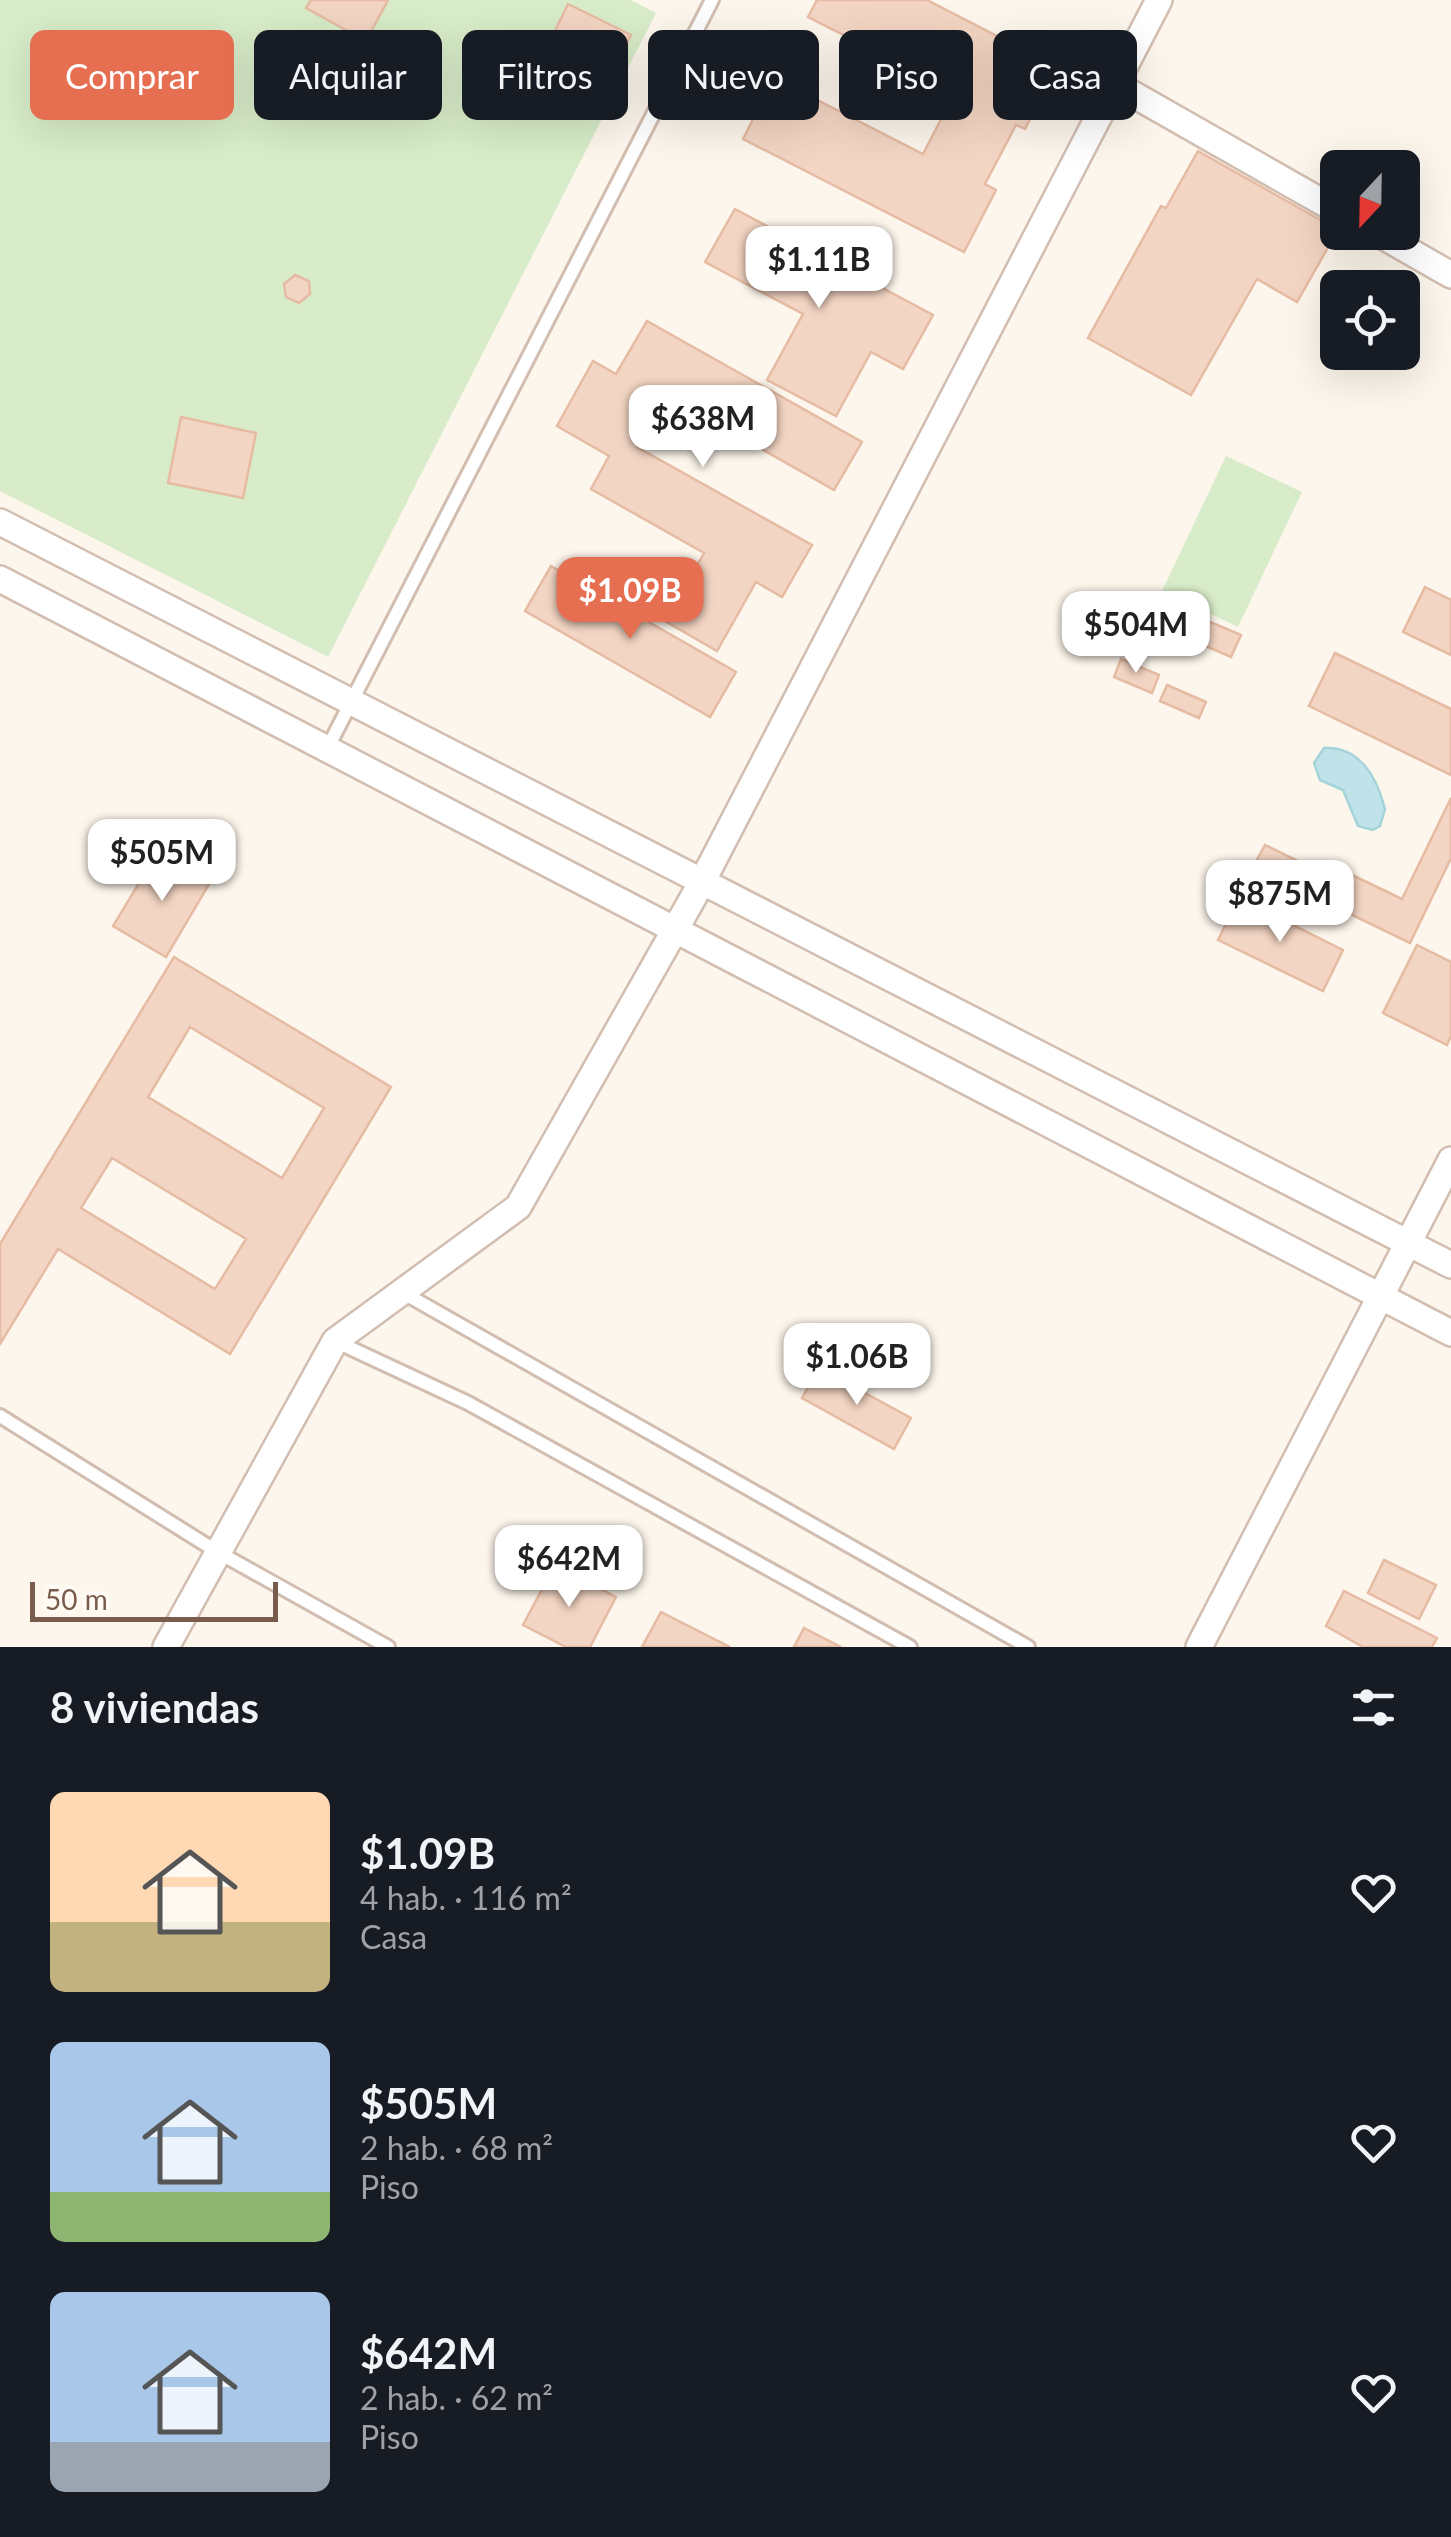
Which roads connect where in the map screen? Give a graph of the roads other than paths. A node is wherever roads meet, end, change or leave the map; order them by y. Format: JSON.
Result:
{"nodes":[{"id":1,"x":1159,"y":0,"type":"edge"},
{"id":2,"x":709,"y":1,"type":"edge"},
{"id":3,"x":1137,"y":42,"type":"edge"},
{"id":4,"x":1137,"y":96,"type":"edge"},
{"id":5,"x":1096,"y":120,"type":"edge"},
{"id":6,"x":1320,"y":200,"type":"edge"},
{"id":7,"x":1407,"y":250,"type":"edge"},
{"id":8,"x":1451,"y":275,"type":"edge"},
{"id":9,"x":0,"y":522,"type":"edge"},
{"id":10,"x":0,"y":579,"type":"edge"},
{"id":11,"x":351,"y":702,"type":"junction"},
{"id":12,"x":327,"y":748,"type":"junction"},
{"id":13,"x":702,"y":882,"type":"junction"},
{"id":14,"x":672,"y":928,"type":"junction"},
{"id":15,"x":1451,"y":1160,"type":"edge"},
{"id":16,"x":1408,"y":1243,"type":"junction"},
{"id":17,"x":1451,"y":1266,"type":"edge"},
{"id":18,"x":400,"y":1291,"type":"junction"},
{"id":19,"x":1381,"y":1296,"type":"junction"},
{"id":20,"x":1451,"y":1333,"type":"edge"},
{"id":21,"x":335,"y":1341,"type":"junction"},
{"id":22,"x":0,"y":1416,"type":"edge"},
{"id":23,"x":216,"y":1551,"type":"junction"},
{"id":24,"x":166,"y":1647,"type":"edge"},
{"id":25,"x":388,"y":1647,"type":"edge"},
{"id":26,"x":910,"y":1647,"type":"edge"},
{"id":27,"x":1028,"y":1647,"type":"edge"},
{"id":28,"x":1199,"y":1647,"type":"edge"}],
"edges":[{"from":1,"to":3,"type":"street"},
{"from":2,"to":11,"type":"lane"},
{"from":4,"to":6,"type":"street"},
{"from":5,"to":13,"type":"street"},
{"from":7,"to":8,"type":"street"},
{"from":9,"to":11,"type":"street"},
{"from":10,"to":12,"type":"street"},
{"from":11,"to":12,"type":"lane"},
{"from":11,"to":13,"type":"street"},
{"from":12,"to":14,"type":"street"},
{"from":13,"to":14,"type":"street"},
{"from":13,"to":16,"type":"street"},
{"from":14,"to":18,"type":"street"},
{"from":14,"to":19,"type":"street"},
{"from":15,"to":16,"type":"street"},
{"from":16,"to":17,"type":"street"},
{"from":16,"to":19,"type":"street"},
{"from":18,"to":21,"type":"street"},
{"from":18,"to":27,"type":"lane"},
{"from":19,"to":20,"type":"street"},
{"from":19,"to":28,"type":"street"},
{"from":21,"to":23,"type":"street"},
{"from":21,"to":26,"type":"lane"},
{"from":22,"to":23,"type":"lane"},
{"from":23,"to":24,"type":"street"},
{"from":23,"to":25,"type":"lane"}]}
